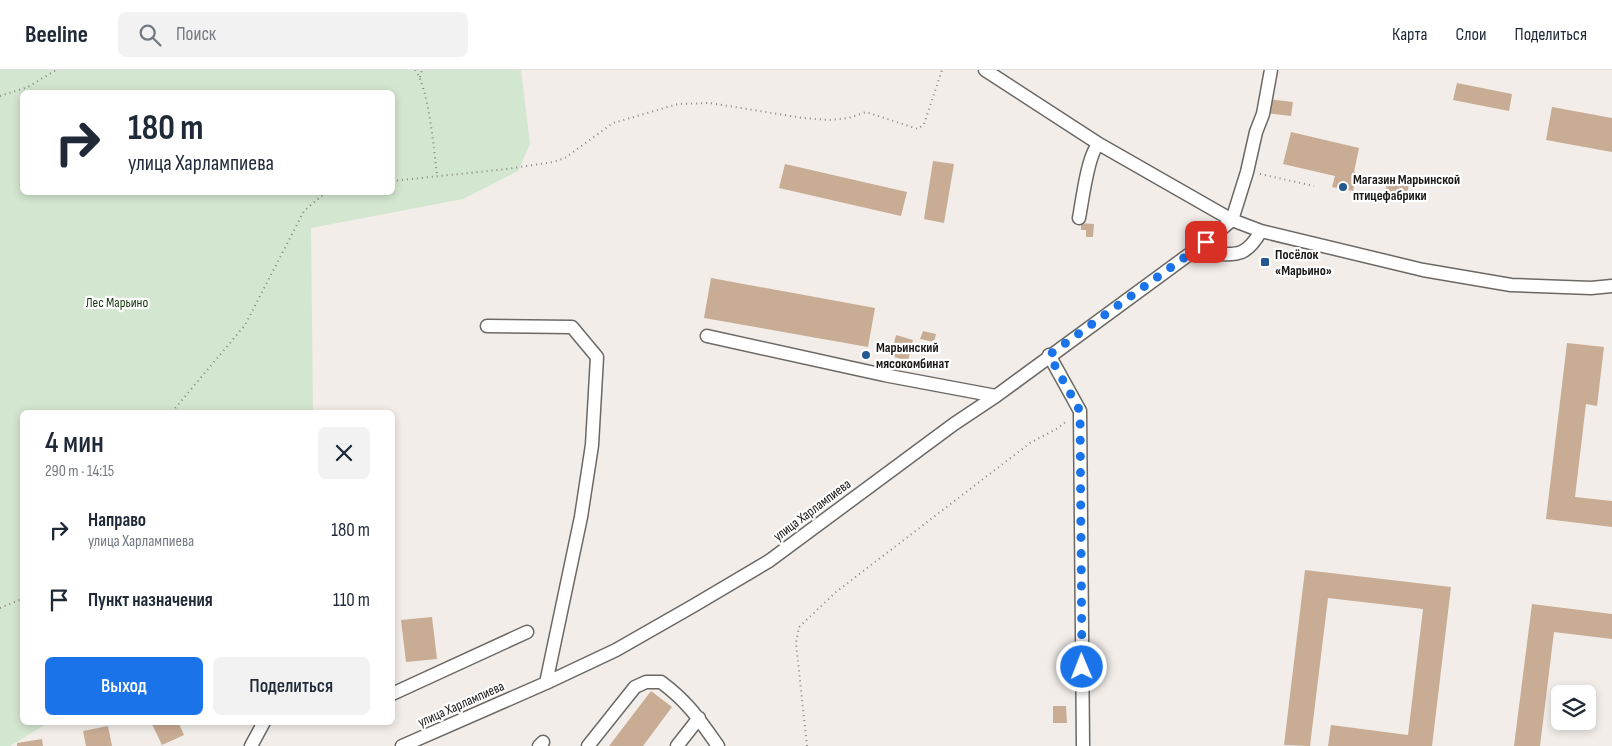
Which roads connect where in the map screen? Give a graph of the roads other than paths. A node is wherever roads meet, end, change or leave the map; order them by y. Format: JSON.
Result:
{"nodes":[{"id":1,"x":985,"y":70,"type":"edge"},
{"id":2,"x":1271,"y":70,"type":"edge"},
{"id":3,"x":1099,"y":144,"type":"junction"},
{"id":4,"x":1079,"y":218,"type":"dead end"},
{"id":5,"x":1232,"y":220,"type":"junction"},
{"id":6,"x":1262,"y":231,"type":"junction"},
{"id":7,"x":1206,"y":242,"type":"junction"},
{"id":8,"x":1612,"y":286,"type":"edge"},
{"id":9,"x":486,"y":326,"type":"dead end"},
{"id":10,"x":707,"y":336,"type":"dead end"},
{"id":11,"x":1049,"y":355,"type":"junction"},
{"id":12,"x":996,"y":396,"type":"junction"},
{"id":13,"x":527,"y":632,"type":"dead end"},
{"id":14,"x":546,"y":683,"type":"junction"},
{"id":15,"x":395,"y":693,"type":"edge"},
{"id":16,"x":699,"y":718,"type":"junction"},
{"id":17,"x":262,"y":725,"type":"edge"},
{"id":18,"x":251,"y":746,"type":"edge"},
{"id":19,"x":402,"y":746,"type":"edge"},
{"id":20,"x":588,"y":746,"type":"edge"},
{"id":21,"x":677,"y":746,"type":"edge"},
{"id":22,"x":718,"y":746,"type":"edge"},
{"id":23,"x":1083,"y":746,"type":"edge"}],
"edges":[{"from":1,"to":3,"type":"street"},
{"from":2,"to":5,"type":"street"},
{"from":3,"to":4,"type":"street"},
{"from":3,"to":5,"type":"street"},
{"from":5,"to":6,"type":"street"},
{"from":5,"to":7,"type":"street","name":"улица Харлампиева"},
{"from":6,"to":7,"type":"street"},
{"from":6,"to":8,"type":"street"},
{"from":7,"to":11,"type":"street","name":"улица Харлампиева"},
{"from":9,"to":14,"type":"street"},
{"from":10,"to":12,"type":"street"},
{"from":11,"to":12,"type":"street","name":"улица Харлампиева"},
{"from":11,"to":23,"type":"street"},
{"from":12,"to":14,"type":"street","name":"улица Харлампиева"},
{"from":13,"to":15,"type":"street"},
{"from":14,"to":19,"type":"street","name":"улица Харлампиева"},
{"from":16,"to":20,"type":"street"},
{"from":16,"to":21,"type":"street"},
{"from":16,"to":22,"type":"street"},
{"from":17,"to":18,"type":"street"}]}
